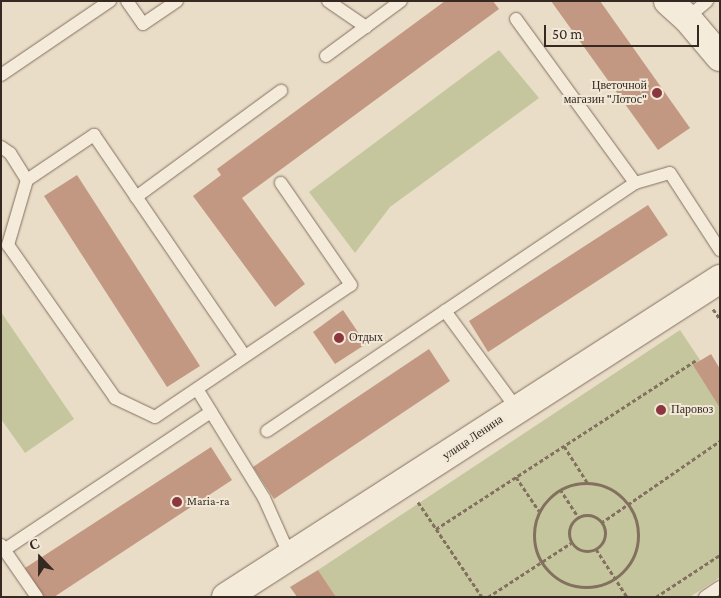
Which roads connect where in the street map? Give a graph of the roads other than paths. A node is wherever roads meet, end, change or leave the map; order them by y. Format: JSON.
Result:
{"nodes":[{"id":1,"x":110,"y":1,"type":"edge"},
{"id":2,"x":127,"y":1,"type":"edge"},
{"id":3,"x":176,"y":1,"type":"edge"},
{"id":4,"x":328,"y":1,"type":"edge"},
{"id":5,"x":401,"y":1,"type":"edge"},
{"id":6,"x":687,"y":7,"type":"edge"},
{"id":7,"x":516,"y":19,"type":"dead end"},
{"id":8,"x":366,"y":27,"type":"junction"},
{"id":9,"x":326,"y":56,"type":"dead end"},
{"id":10,"x":720,"y":57,"type":"edge"},
{"id":11,"x":1,"y":75,"type":"edge"},
{"id":12,"x":281,"y":91,"type":"dead end"},
{"id":13,"x":1,"y":147,"type":"edge"},
{"id":14,"x":28,"y":180,"type":"junction"},
{"id":15,"x":281,"y":183,"type":"dead end"},
{"id":16,"x":635,"y":183,"type":"junction"},
{"id":17,"x":136,"y":197,"type":"junction"},
{"id":18,"x":720,"y":250,"type":"edge"},
{"id":19,"x":720,"y":279,"type":"edge"},
{"id":20,"x":445,"y":311,"type":"junction"},
{"id":21,"x":244,"y":355,"type":"junction"},
{"id":22,"x":197,"y":389,"type":"junction"},
{"id":23,"x":517,"y":409,"type":"junction"},
{"id":24,"x":211,"y":412,"type":"junction"},
{"id":25,"x":267,"y":431,"type":"dead end"},
{"id":26,"x":3,"y":548,"type":"edge"},
{"id":27,"x":290,"y":556,"type":"junction"},
{"id":28,"x":720,"y":586,"type":"edge"},
{"id":29,"x":37,"y":597,"type":"edge"},
{"id":30,"x":226,"y":597,"type":"edge"},
{"id":31,"x":705,"y":597,"type":"edge"}],
"edges":[{"from":1,"to":11,"type":"lane"},
{"from":2,"to":3,"type":"lane"},
{"from":4,"to":8,"type":"lane"},
{"from":5,"to":8,"type":"lane"},
{"from":6,"to":10,"type":"main road"},
{"from":7,"to":16,"type":"lane"},
{"from":8,"to":9,"type":"lane"},
{"from":12,"to":17,"type":"lane"},
{"from":13,"to":14,"type":"lane"},
{"from":14,"to":17,"type":"lane"},
{"from":14,"to":22,"type":"lane"},
{"from":15,"to":21,"type":"lane"},
{"from":16,"to":18,"type":"lane"},
{"from":16,"to":20,"type":"lane"},
{"from":17,"to":21,"type":"lane"},
{"from":19,"to":23,"type":"main road","name":"улица Ленина"},
{"from":20,"to":23,"type":"lane"},
{"from":20,"to":25,"type":"lane"},
{"from":21,"to":22,"type":"lane"},
{"from":22,"to":24,"type":"lane"},
{"from":23,"to":27,"type":"main road","name":"улица Ленина"},
{"from":24,"to":26,"type":"lane"},
{"from":24,"to":27,"type":"lane"},
{"from":26,"to":29,"type":"lane"},
{"from":27,"to":30,"type":"main road","name":"улица Ленина"},
{"from":28,"to":31,"type":"lane"}]}
